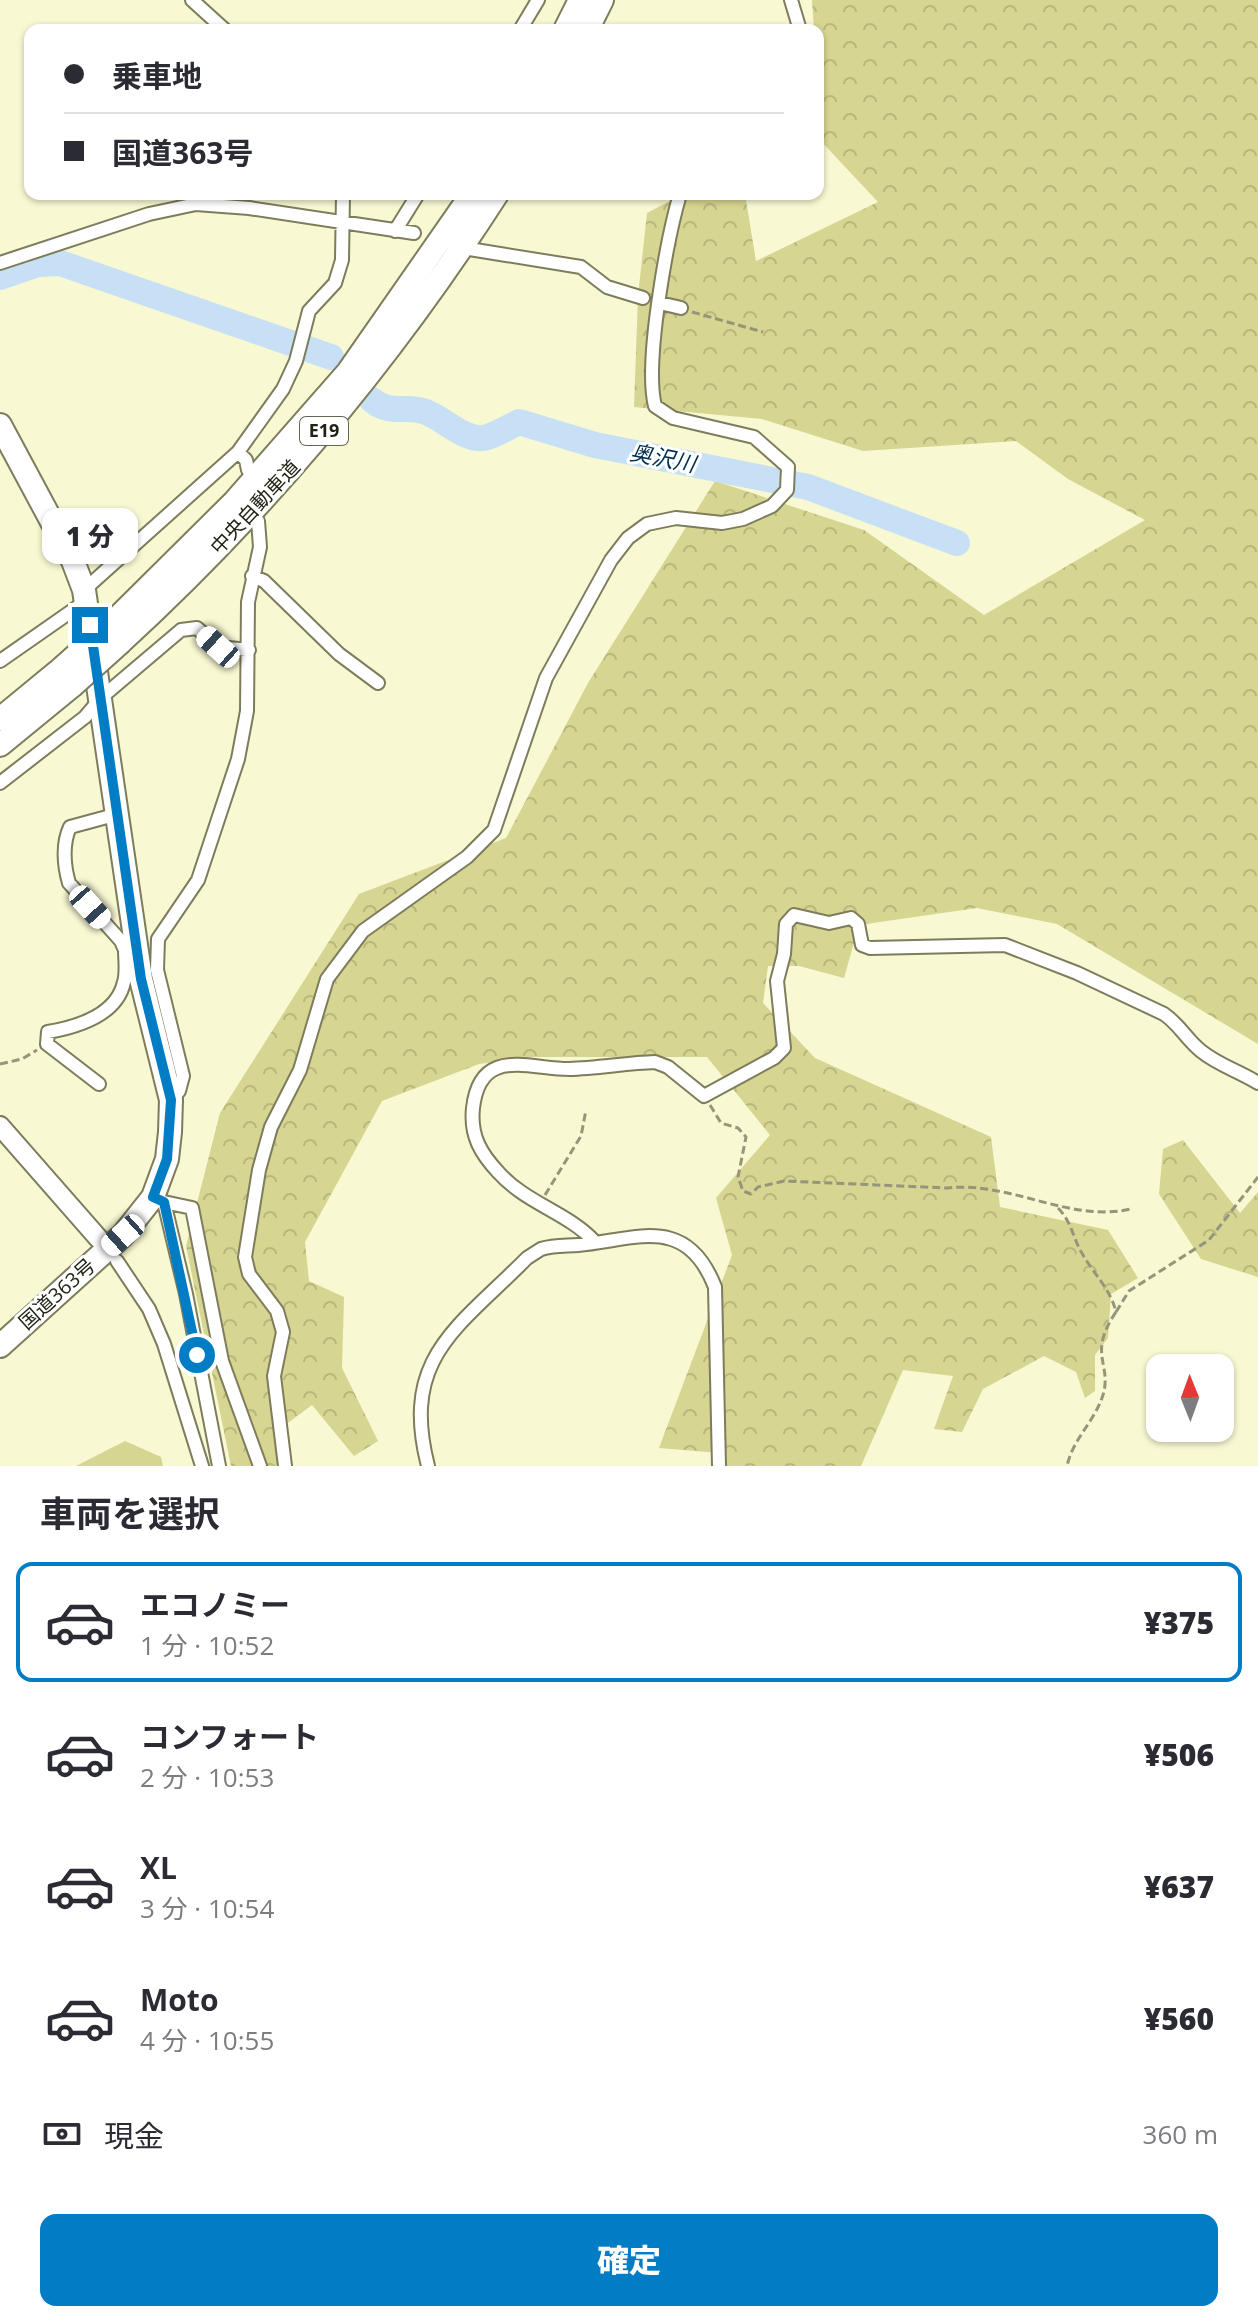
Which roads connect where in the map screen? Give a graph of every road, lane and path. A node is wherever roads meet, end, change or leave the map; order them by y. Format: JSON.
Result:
{"nodes":[{"id":1,"x":192,"y":0,"type":"edge"},
{"id":2,"x":538,"y":0,"type":"edge"},
{"id":3,"x":580,"y":0,"type":"edge"},
{"id":4,"x":602,"y":0,"type":"edge"},
{"id":5,"x":791,"y":0,"type":"edge"},
{"id":6,"x":218,"y":24,"type":"edge"},
{"id":7,"x":524,"y":24,"type":"edge"},
{"id":8,"x":568,"y":24,"type":"edge"},
{"id":9,"x":590,"y":24,"type":"edge"},
{"id":10,"x":798,"y":24,"type":"edge"},
{"id":11,"x":342,"y":200,"type":"edge"},
{"id":12,"x":414,"y":200,"type":"edge"},
{"id":13,"x":468,"y":200,"type":"edge"},
{"id":14,"x":493,"y":200,"type":"edge"},
{"id":15,"x":679,"y":200,"type":"edge"},
{"id":16,"x":340,"y":221,"type":"junction"},
{"id":17,"x":395,"y":231,"type":"junction"},
{"id":18,"x":414,"y":233,"type":"dead end"},
{"id":19,"x":463,"y":248,"type":"dead end"},
{"id":20,"x":0,"y":263,"type":"edge"},
{"id":21,"x":643,"y":298,"type":"dead end"},
{"id":22,"x":660,"y":303,"type":"junction"},
{"id":23,"x":681,"y":308,"type":"joint"},
{"id":24,"x":763,"y":332,"type":"dead end"},
{"id":25,"x":0,"y":425,"type":"edge"},
{"id":26,"x":238,"y":452,"type":"junction"},
{"id":27,"x":248,"y":470,"type":"dead end"},
{"id":28,"x":258,"y":521,"type":"dead end"},
{"id":29,"x":252,"y":576,"type":"junction"},
{"id":30,"x":85,"y":596,"type":"junction"},
{"id":31,"x":116,"y":634,"type":"junction"},
{"id":32,"x":249,"y":650,"type":"junction"},
{"id":33,"x":0,"y":661,"type":"edge"},
{"id":34,"x":67,"y":677,"type":"junction"},
{"id":35,"x":378,"y":683,"type":"dead end"},
{"id":36,"x":102,"y":697,"type":"junction"},
{"id":37,"x":0,"y":719,"type":"edge"},
{"id":38,"x":0,"y":745,"type":"edge"},
{"id":39,"x":0,"y":783,"type":"edge"},
{"id":40,"x":118,"y":814,"type":"junction"},
{"id":41,"x":131,"y":950,"type":"junction"},
{"id":42,"x":47,"y":1044,"type":"junction"},
{"id":43,"x":0,"y":1064,"type":"edge"},
{"id":44,"x":1258,"y":1083,"type":"edge"},
{"id":45,"x":99,"y":1084,"type":"dead end"},
{"id":46,"x":705,"y":1096,"type":"junction"},
{"id":47,"x":171,"y":1100,"type":"junction"},
{"id":48,"x":586,"y":1110,"type":"dead end"},
{"id":49,"x":0,"y":1126,"type":"edge"},
{"id":50,"x":1258,"y":1177,"type":"edge"},
{"id":51,"x":158,"y":1200,"type":"junction"},
{"id":52,"x":539,"y":1205,"type":"junction"},
{"id":53,"x":1058,"y":1208,"type":"junction"},
{"id":54,"x":1131,"y":1209,"type":"dead end"},
{"id":55,"x":99,"y":1239,"type":"dead end"},
{"id":56,"x":594,"y":1241,"type":"junction"},
{"id":57,"x":117,"y":1261,"type":"dead end"},
{"id":58,"x":1116,"y":1312,"type":"junction"},
{"id":59,"x":0,"y":1346,"type":"edge"},
{"id":60,"x":716,"y":1463,"type":"edge"},
{"id":61,"x":202,"y":1466,"type":"edge"},
{"id":62,"x":219,"y":1466,"type":"edge"},
{"id":63,"x":260,"y":1466,"type":"edge"},
{"id":64,"x":285,"y":1466,"type":"edge"},
{"id":65,"x":428,"y":1466,"type":"edge"},
{"id":66,"x":1067,"y":1466,"type":"edge"}],
"edges":[{"from":1,"to":6,"type":"street"},
{"from":2,"to":7,"type":"street"},
{"from":3,"to":8,"type":"highway"},
{"from":4,"to":9,"type":"highway"},
{"from":5,"to":10,"type":"street"},
{"from":11,"to":16,"type":"street"},
{"from":12,"to":17,"type":"street"},
{"from":13,"to":31,"type":"highway","name":"中央自動車道","number":"E19"},
{"from":14,"to":31,"type":"highway","name":"中央自動車道","number":"E19"},
{"from":15,"to":22,"type":"street"},
{"from":16,"to":17,"type":"street"},
{"from":16,"to":20,"type":"street"},
{"from":16,"to":26,"type":"street"},
{"from":17,"to":18,"type":"street"},
{"from":19,"to":21,"type":"street"},
{"from":22,"to":23,"type":"street"},
{"from":22,"to":64,"type":"street"},
{"from":23,"to":24,"type":"path"},
{"from":25,"to":30,"type":"highway","name":"国道363号"},
{"from":26,"to":27,"type":"street"},
{"from":26,"to":30,"type":"street"},
{"from":28,"to":29,"type":"street"},
{"from":29,"to":32,"type":"street"},
{"from":29,"to":35,"type":"street"},
{"from":30,"to":33,"type":"street"},
{"from":30,"to":36,"type":"highway","name":"国道363号"},
{"from":31,"to":34,"type":"highway","name":"中央自動車道","number":"E19","bridge":true},
{"from":32,"to":36,"type":"street"},
{"from":32,"to":47,"type":"street"},
{"from":34,"to":37,"type":"highway","name":"中央自動車道","number":"E19"},
{"from":34,"to":38,"type":"highway","name":"中央自動車道","number":"E19"},
{"from":36,"to":39,"type":"street"},
{"from":36,"to":40,"type":"highway","name":"国道363号"},
{"from":40,"to":41,"type":"highway","name":"国道363号"},
{"from":40,"to":41,"type":"street"},
{"from":41,"to":42,"type":"street"},
{"from":41,"to":47,"type":"highway","name":"国道363号"},
{"from":42,"to":43,"type":"path"},
{"from":42,"to":45,"type":"street"},
{"from":44,"to":46,"type":"street"},
{"from":46,"to":52,"type":"street"},
{"from":46,"to":53,"type":"path"},
{"from":47,"to":51,"type":"highway","name":"国道363号"},
{"from":48,"to":52,"type":"path"},
{"from":49,"to":55,"type":"street"},
{"from":50,"to":58,"type":"path"},
{"from":51,"to":59,"type":"highway","name":"国道363号"},
{"from":51,"to":62,"type":"street"},
{"from":51,"to":63,"type":"street"},
{"from":52,"to":56,"type":"street"},
{"from":53,"to":54,"type":"path"},
{"from":53,"to":58,"type":"path"},
{"from":56,"to":60,"type":"street"},
{"from":56,"to":65,"type":"street"},
{"from":57,"to":61,"type":"street"},
{"from":58,"to":66,"type":"path"}]}
